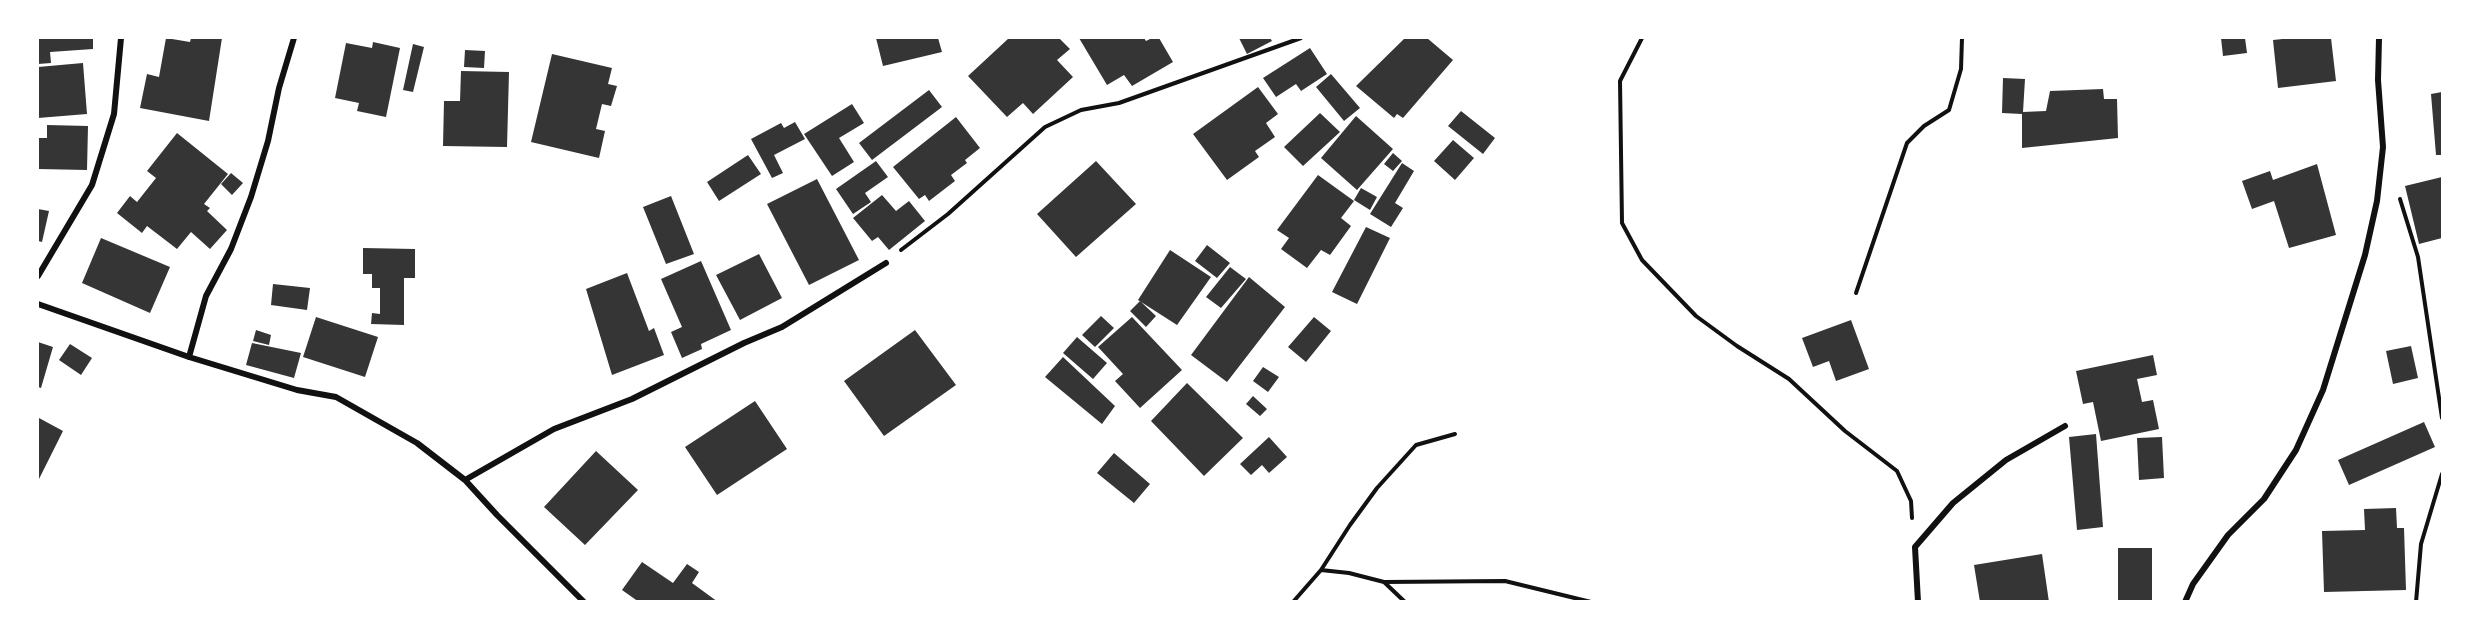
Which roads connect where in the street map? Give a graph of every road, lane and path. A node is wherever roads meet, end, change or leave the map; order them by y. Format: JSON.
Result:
{"nodes":[{"id":1,"x":121,"y":38,"type":"edge"},
{"id":2,"x":294,"y":38,"type":"edge"},
{"id":3,"x":1301,"y":38,"type":"edge"},
{"id":4,"x":1642,"y":38,"type":"edge"},
{"id":5,"x":1962,"y":38,"type":"edge"},
{"id":6,"x":2379,"y":38,"type":"edge"},
{"id":7,"x":2397,"y":191,"type":"dead end"},
{"id":8,"x":886,"y":262,"type":"joint"},
{"id":9,"x":38,"y":276,"type":"edge"},
{"id":10,"x":1856,"y":293,"type":"dead end"},
{"id":11,"x":38,"y":304,"type":"edge"},
{"id":12,"x":189,"y":357,"type":"junction"},
{"id":13,"x":2442,"y":418,"type":"edge"},
{"id":14,"x":2065,"y":426,"type":"dead end"},
{"id":15,"x":1455,"y":434,"type":"dead end"},
{"id":16,"x":2442,"y":474,"type":"edge"},
{"id":17,"x":465,"y":480,"type":"junction"},
{"id":18,"x":1915,"y":547,"type":"junction"},
{"id":19,"x":1321,"y":570,"type":"junction"},
{"id":20,"x":1384,"y":582,"type":"junction"},
{"id":21,"x":584,"y":602,"type":"edge"},
{"id":22,"x":1293,"y":602,"type":"edge"},
{"id":23,"x":1405,"y":602,"type":"edge"},
{"id":24,"x":1591,"y":602,"type":"edge"},
{"id":25,"x":1918,"y":602,"type":"edge"},
{"id":26,"x":2185,"y":602,"type":"edge"},
{"id":27,"x":2416,"y":602,"type":"edge"}],
"edges":[{"from":1,"to":9,"type":"street"},
{"from":2,"to":12,"type":"street"},
{"from":3,"to":8,"type":"path"},
{"from":4,"to":18,"type":"path"},
{"from":5,"to":10,"type":"path"},
{"from":6,"to":26,"type":"street"},
{"from":7,"to":13,"type":"path"},
{"from":8,"to":17,"type":"street"},
{"from":11,"to":12,"type":"street"},
{"from":12,"to":17,"type":"street"},
{"from":14,"to":18,"type":"street"},
{"from":15,"to":19,"type":"path"},
{"from":16,"to":27,"type":"path"},
{"from":17,"to":21,"type":"street"},
{"from":18,"to":25,"type":"street"},
{"from":19,"to":20,"type":"path"},
{"from":19,"to":22,"type":"path"},
{"from":20,"to":23,"type":"path"},
{"from":20,"to":24,"type":"path"}]}
